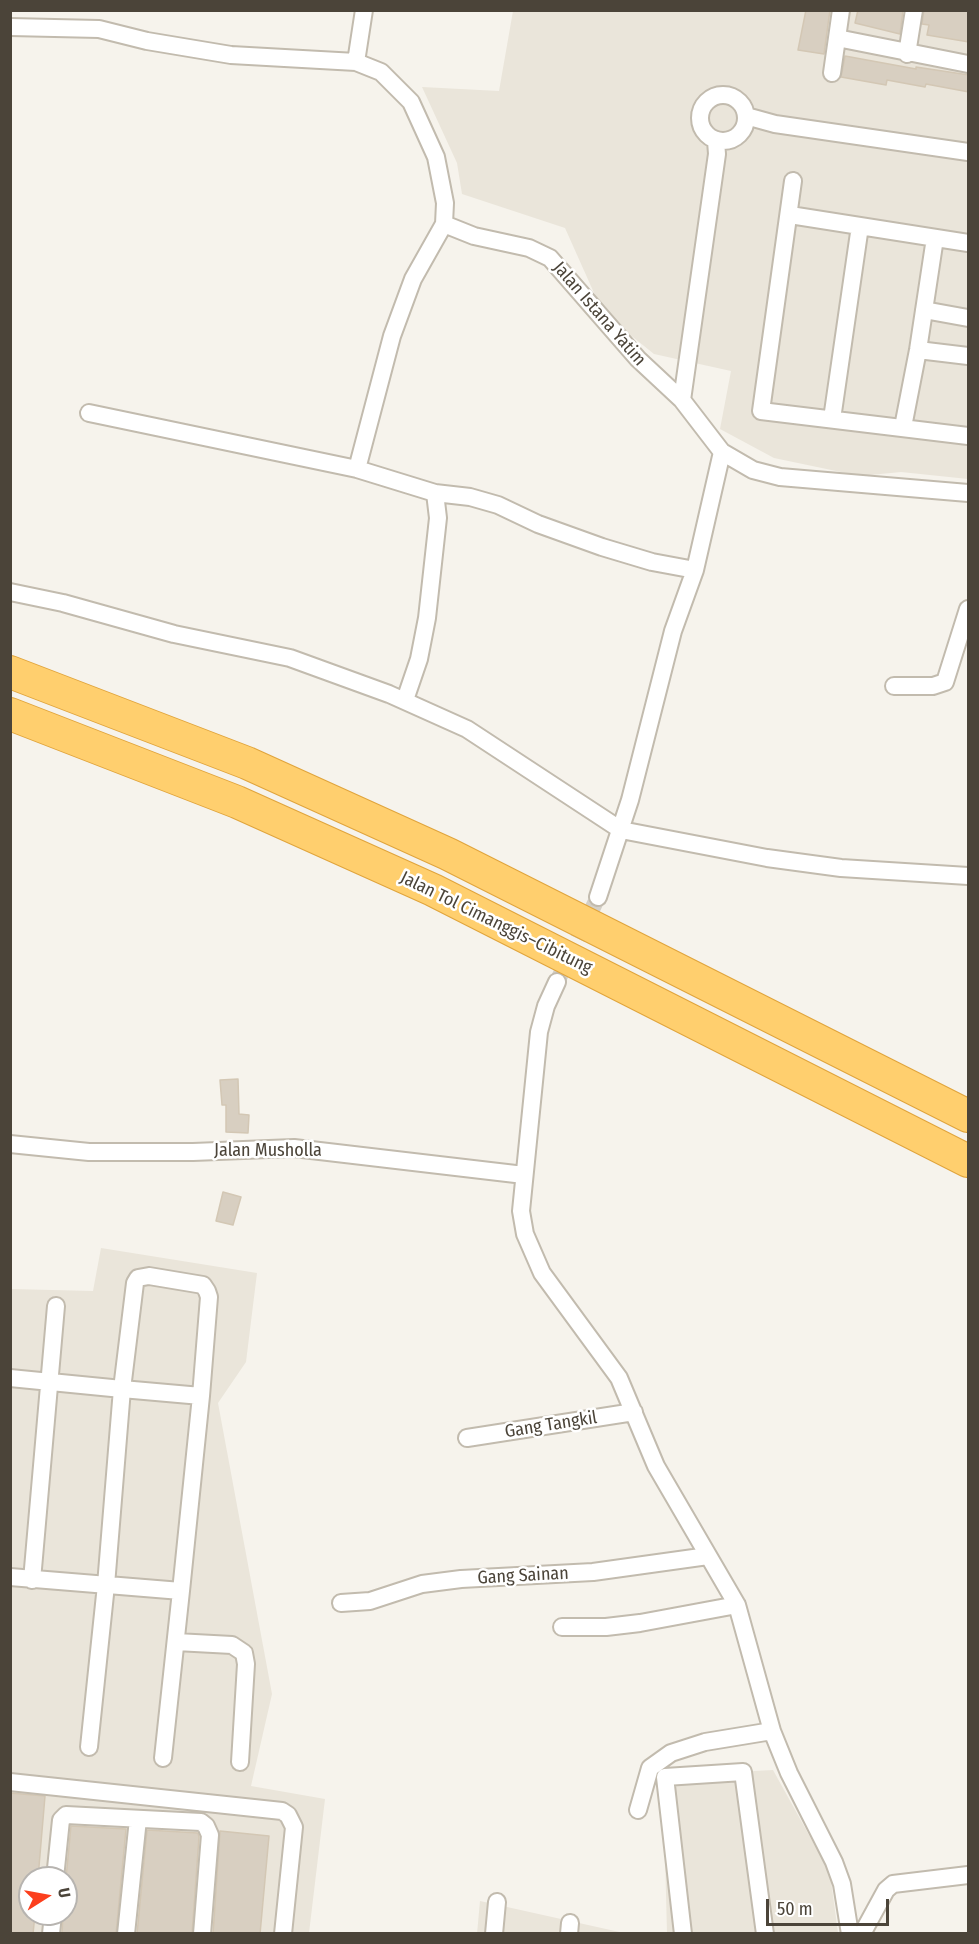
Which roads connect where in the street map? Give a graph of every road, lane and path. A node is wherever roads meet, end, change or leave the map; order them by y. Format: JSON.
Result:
{"nodes":[{"id":1,"x":364,"y":10,"type":"edge"},
{"id":2,"x":841,"y":10,"type":"edge"},
{"id":3,"x":914,"y":10,"type":"edge"},
{"id":4,"x":10,"y":27,"type":"edge"},
{"id":5,"x":837,"y":38,"type":"junction"},
{"id":6,"x":907,"y":54,"type":"junction"},
{"id":7,"x":356,"y":62,"type":"junction"},
{"id":8,"x":969,"y":64,"type":"edge"},
{"id":9,"x":832,"y":74,"type":"dead end"},
{"id":10,"x":746,"y":116,"type":"junction"},
{"id":11,"x":716,"y":141,"type":"junction"},
{"id":12,"x":969,"y":152,"type":"edge"},
{"id":13,"x":793,"y":181,"type":"dead end"},
{"id":14,"x":790,"y":215,"type":"junction"},
{"id":15,"x":444,"y":224,"type":"junction"},
{"id":16,"x":860,"y":226,"type":"junction"},
{"id":17,"x":935,"y":238,"type":"junction"},
{"id":18,"x":969,"y":243,"type":"edge"},
{"id":19,"x":924,"y":310,"type":"junction"},
{"id":20,"x":969,"y":318,"type":"edge"},
{"id":21,"x":918,"y":350,"type":"junction"},
{"id":22,"x":969,"y":356,"type":"edge"},
{"id":23,"x":682,"y":400,"type":"junction"},
{"id":24,"x":89,"y":413,"type":"dead end"},
{"id":25,"x":832,"y":419,"type":"junction"},
{"id":26,"x":903,"y":427,"type":"junction"},
{"id":27,"x":969,"y":436,"type":"edge"},
{"id":28,"x":722,"y":452,"type":"junction"},
{"id":29,"x":357,"y":469,"type":"junction"},
{"id":30,"x":435,"y":493,"type":"junction"},
{"id":31,"x":969,"y":493,"type":"edge"},
{"id":32,"x":695,"y":570,"type":"junction"},
{"id":33,"x":10,"y":592,"type":"edge"},
{"id":34,"x":969,"y":609,"type":"edge"},
{"id":35,"x":10,"y":672,"type":"edge"},
{"id":36,"x":894,"y":686,"type":"dead end"},
{"id":37,"x":405,"y":700,"type":"junction"},
{"id":38,"x":10,"y":714,"type":"edge"},
{"id":39,"x":621,"y":830,"type":"junction"},
{"id":40,"x":969,"y":876,"type":"edge"},
{"id":41,"x":598,"y":897,"type":"tunnel mouth"},
{"id":42,"x":557,"y":982,"type":"tunnel mouth"},
{"id":43,"x":969,"y":1116,"type":"edge"},
{"id":44,"x":10,"y":1144,"type":"edge"},
{"id":45,"x":969,"y":1161,"type":"edge"},
{"id":46,"x":524,"y":1175,"type":"junction"},
{"id":47,"x":56,"y":1306,"type":"dead end"},
{"id":48,"x":10,"y":1378,"type":"edge"},
{"id":49,"x":49,"y":1381,"type":"junction"},
{"id":50,"x":123,"y":1389,"type":"junction"},
{"id":51,"x":201,"y":1396,"type":"junction"},
{"id":52,"x":634,"y":1412,"type":"junction"},
{"id":53,"x":467,"y":1438,"type":"dead end"},
{"id":54,"x":708,"y":1556,"type":"junction"},
{"id":55,"x":10,"y":1577,"type":"edge"},
{"id":56,"x":32,"y":1580,"type":"junction"},
{"id":57,"x":106,"y":1585,"type":"junction"},
{"id":58,"x":181,"y":1590,"type":"junction"},
{"id":59,"x":341,"y":1603,"type":"dead end"},
{"id":60,"x":737,"y":1605,"type":"junction"},
{"id":61,"x":562,"y":1627,"type":"dead end"},
{"id":62,"x":176,"y":1642,"type":"junction"},
{"id":63,"x":772,"y":1731,"type":"junction"},
{"id":64,"x":89,"y":1747,"type":"dead end"},
{"id":65,"x":163,"y":1758,"type":"dead end"},
{"id":66,"x":240,"y":1762,"type":"dead end"},
{"id":67,"x":10,"y":1782,"type":"edge"},
{"id":68,"x":639,"y":1810,"type":"dead end"},
{"id":69,"x":138,"y":1819,"type":"junction"},
{"id":70,"x":57,"y":1866,"type":"edge"},
{"id":71,"x":969,"y":1875,"type":"edge"},
{"id":72,"x":496,"y":1902,"type":"dead end"},
{"id":73,"x":126,"y":1934,"type":"edge"},
{"id":74,"x":202,"y":1934,"type":"edge"},
{"id":75,"x":283,"y":1934,"type":"edge"},
{"id":76,"x":494,"y":1934,"type":"edge"},
{"id":77,"x":683,"y":1934,"type":"edge"},
{"id":78,"x":765,"y":1934,"type":"edge"},
{"id":79,"x":850,"y":1934,"type":"edge"},
{"id":80,"x":862,"y":1934,"type":"edge"}],
"edges":[{"from":1,"to":7,"type":"street"},
{"from":2,"to":5,"type":"street"},
{"from":3,"to":6,"type":"street"},
{"from":4,"to":7,"type":"street"},
{"from":5,"to":6,"type":"street"},
{"from":5,"to":9,"type":"street"},
{"from":6,"to":8,"type":"street"},
{"from":7,"to":15,"type":"street"},
{"from":10,"to":11,"type":"street"},
{"from":10,"to":11,"type":"street"},
{"from":10,"to":12,"type":"street"},
{"from":11,"to":23,"type":"street"},
{"from":13,"to":14,"type":"street"},
{"from":14,"to":16,"type":"street"},
{"from":14,"to":25,"type":"street"},
{"from":15,"to":23,"type":"street","name":"Jalan Istana Yatim"},
{"from":15,"to":29,"type":"street"},
{"from":16,"to":17,"type":"street"},
{"from":16,"to":25,"type":"street"},
{"from":17,"to":18,"type":"street"},
{"from":17,"to":19,"type":"street"},
{"from":19,"to":20,"type":"street"},
{"from":19,"to":21,"type":"street"},
{"from":21,"to":22,"type":"street"},
{"from":21,"to":26,"type":"street"},
{"from":23,"to":28,"type":"street","name":"Jalan Istana Yatim"},
{"from":24,"to":29,"type":"street"},
{"from":25,"to":26,"type":"street"},
{"from":26,"to":27,"type":"street"},
{"from":28,"to":31,"type":"street"},
{"from":28,"to":32,"type":"street"},
{"from":29,"to":30,"type":"street"},
{"from":30,"to":32,"type":"street"},
{"from":30,"to":37,"type":"street"},
{"from":32,"to":39,"type":"street"},
{"from":33,"to":37,"type":"street"},
{"from":34,"to":36,"type":"street"},
{"from":35,"to":43,"type":"highway"},
{"from":37,"to":39,"type":"street"},
{"from":38,"to":45,"type":"highway","name":"Jalan Tol Cimanggis–Cibitung"},
{"from":39,"to":40,"type":"street"},
{"from":39,"to":41,"type":"street"},
{"from":42,"to":46,"type":"street"},
{"from":44,"to":46,"type":"street","name":"Jalan Musholla"},
{"from":46,"to":52,"type":"street"},
{"from":47,"to":49,"type":"street"},
{"from":48,"to":49,"type":"street"},
{"from":49,"to":50,"type":"street"},
{"from":49,"to":56,"type":"street"},
{"from":50,"to":51,"type":"street"},
{"from":50,"to":51,"type":"street"},
{"from":50,"to":57,"type":"street"},
{"from":51,"to":58,"type":"street"},
{"from":52,"to":53,"type":"street","name":"Gang Tangkil"},
{"from":52,"to":54,"type":"street"},
{"from":54,"to":59,"type":"street","name":"Gang Sainan"},
{"from":54,"to":60,"type":"street"},
{"from":55,"to":56,"type":"street"},
{"from":56,"to":57,"type":"street"},
{"from":57,"to":58,"type":"street"},
{"from":57,"to":64,"type":"street"},
{"from":58,"to":62,"type":"street"},
{"from":60,"to":61,"type":"street"},
{"from":60,"to":63,"type":"street"},
{"from":62,"to":65,"type":"street"},
{"from":62,"to":66,"type":"street"},
{"from":63,"to":68,"type":"street"},
{"from":63,"to":79,"type":"street"},
{"from":67,"to":75,"type":"street"},
{"from":69,"to":70,"type":"street"},
{"from":69,"to":73,"type":"street"},
{"from":69,"to":74,"type":"street"},
{"from":71,"to":80,"type":"street"},
{"from":72,"to":76,"type":"street"},
{"from":77,"to":78,"type":"street"}]}
